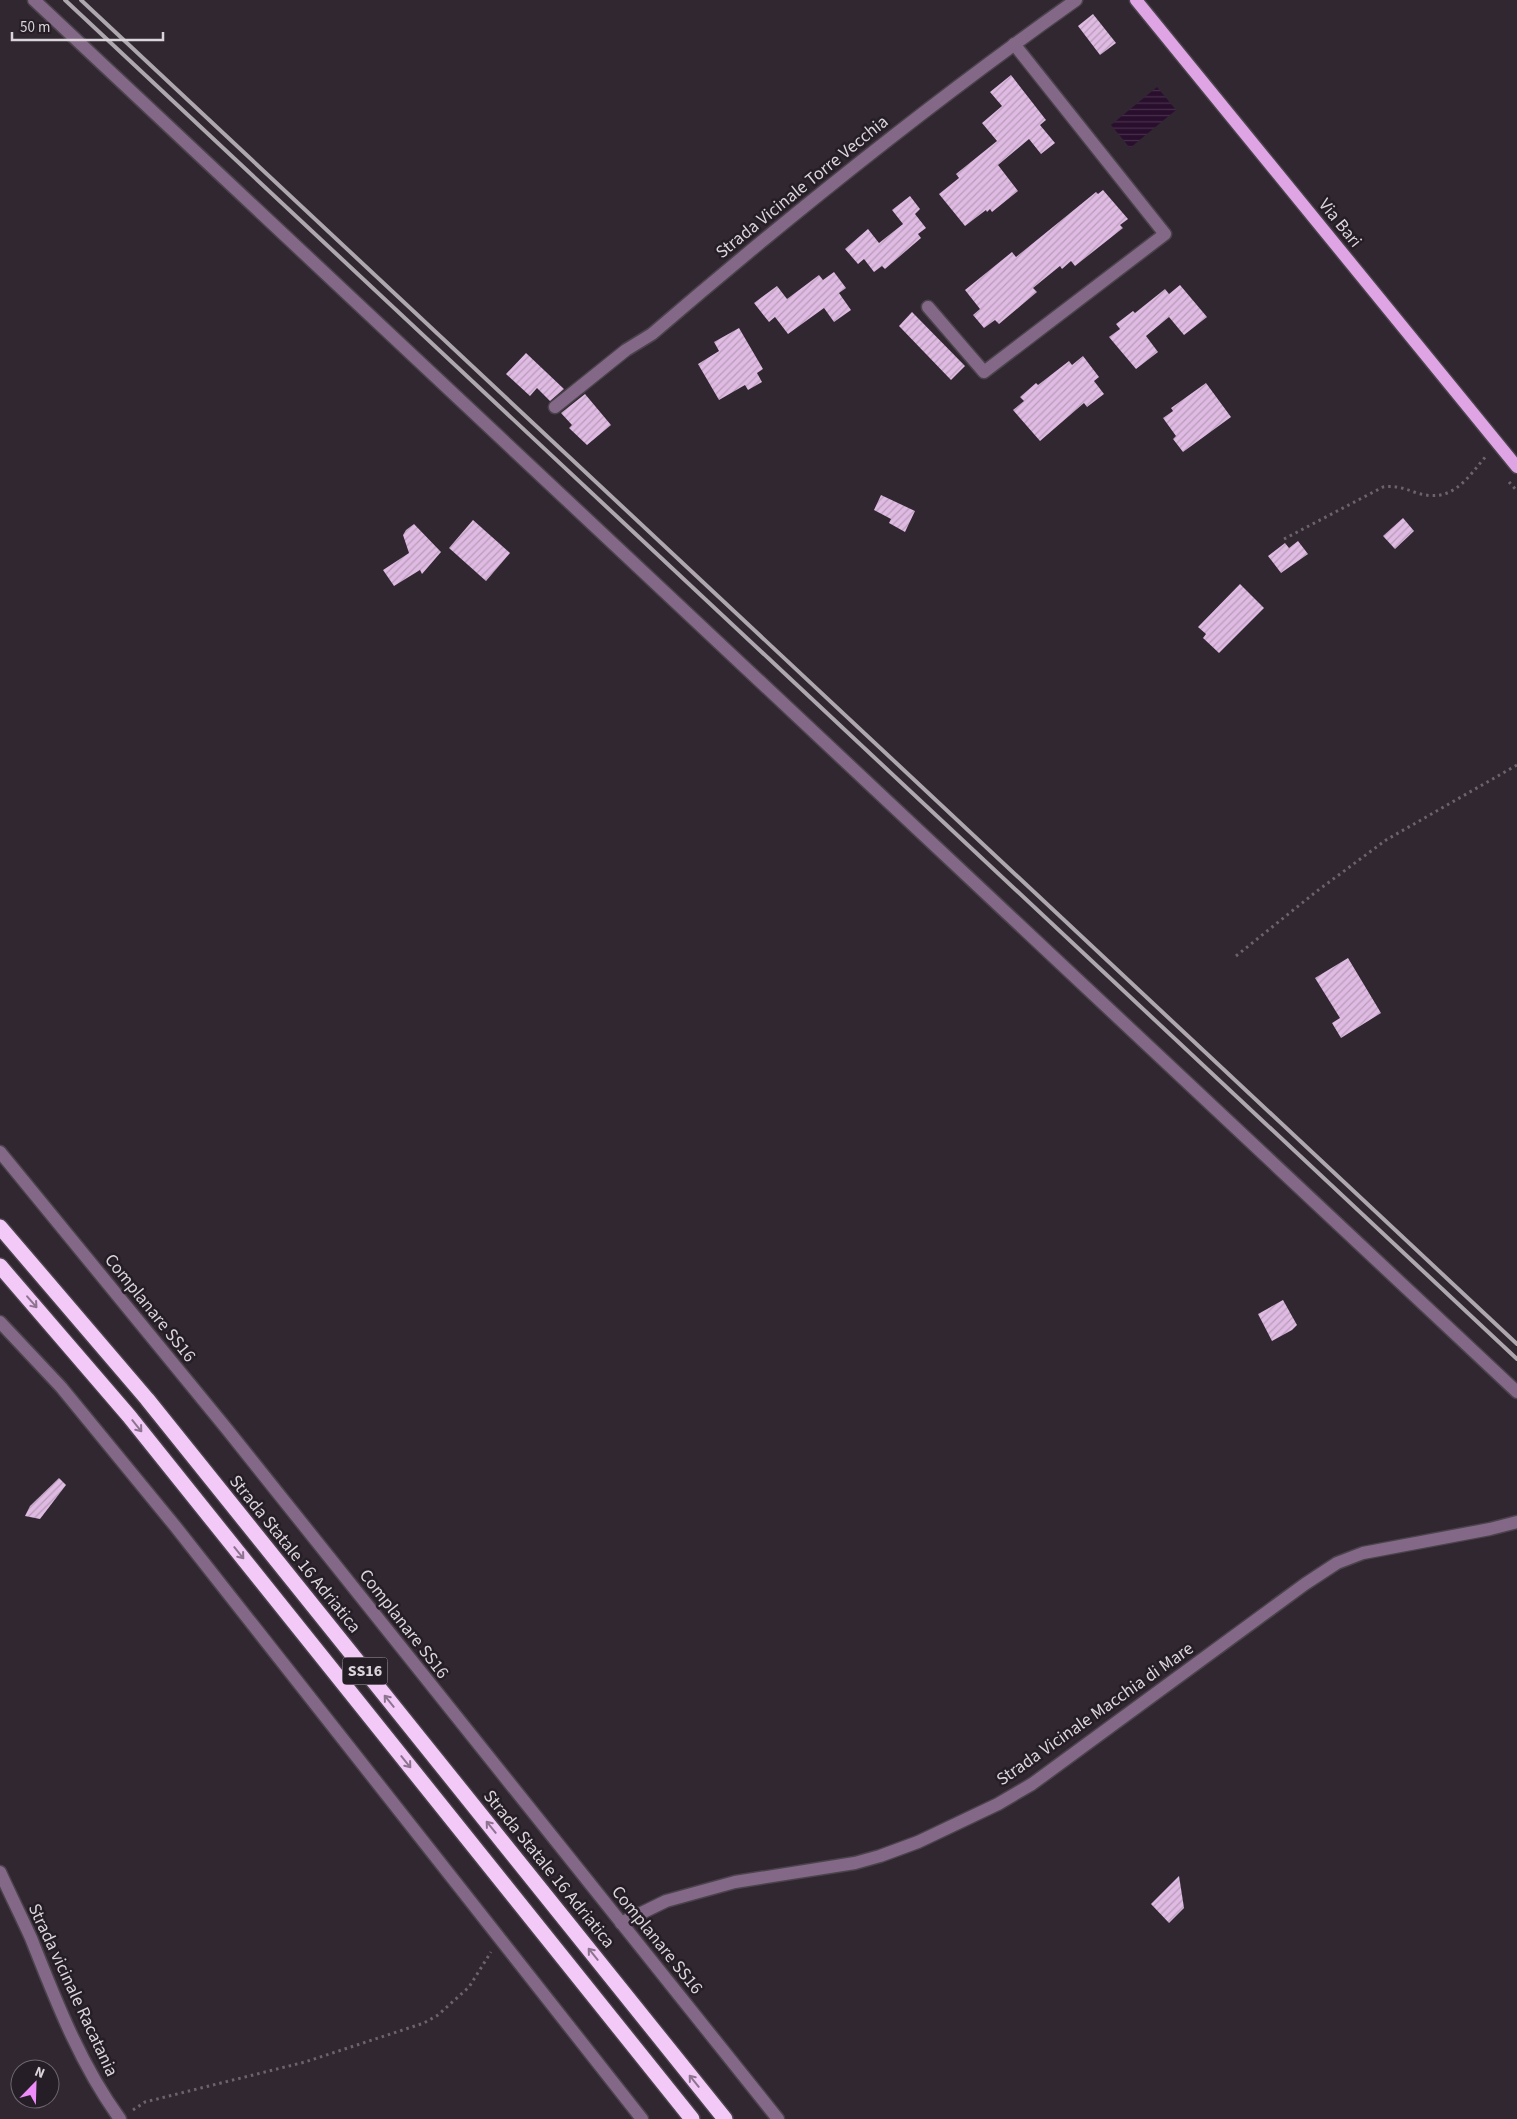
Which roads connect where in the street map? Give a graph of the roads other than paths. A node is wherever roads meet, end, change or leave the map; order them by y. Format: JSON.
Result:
{"nodes":[{"id":1,"x":34,"y":0,"type":"edge"},
{"id":2,"x":1076,"y":0,"type":"edge"},
{"id":3,"x":1136,"y":0,"type":"edge"},
{"id":4,"x":1014,"y":44,"type":"junction"},
{"id":5,"x":928,"y":307,"type":"dead end"},
{"id":6,"x":556,"y":407,"type":"dead end"},
{"id":7,"x":1517,"y":467,"type":"edge"},
{"id":8,"x":0,"y":1152,"type":"edge"},
{"id":9,"x":0,"y":1227,"type":"edge"},
{"id":10,"x":0,"y":1266,"type":"edge"},
{"id":11,"x":0,"y":1322,"type":"edge"},
{"id":12,"x":1517,"y":1392,"type":"edge"},
{"id":13,"x":1517,"y":1522,"type":"edge"},
{"id":14,"x":0,"y":1872,"type":"edge"},
{"id":15,"x":621,"y":1923,"type":"junction"},
{"id":16,"x":124,"y":2116,"type":"edge"},
{"id":17,"x":642,"y":2119,"type":"edge"},
{"id":18,"x":692,"y":2119,"type":"edge"},
{"id":19,"x":725,"y":2119,"type":"edge"},
{"id":20,"x":778,"y":2119,"type":"edge"}],
"edges":[{"from":1,"to":12,"type":"street"},
{"from":2,"to":4,"type":"street","name":"Strada Vicinale Torre Vecchia"},
{"from":3,"to":7,"type":"main road","name":"Via Bari"},
{"from":4,"to":5,"type":"street"},
{"from":4,"to":6,"type":"street","name":"Strada Vicinale Torre Vecchia"},
{"from":8,"to":15,"type":"street","name":"Complanare SS16"},
{"from":19,"to":9,"type":"highway","name":"Strada Statale 16 Adriatica","number":"SS16","one_way":true},
{"from":10,"to":18,"type":"highway","number":"SS16","one_way":true},
{"from":11,"to":17,"type":"street"},
{"from":13,"to":15,"type":"street","name":"Strada Vicinale Macchia di Mare"},
{"from":14,"to":16,"type":"street","name":"Strada vicinale Racatania"},
{"from":15,"to":20,"type":"street","name":"Complanare SS16"}]}
